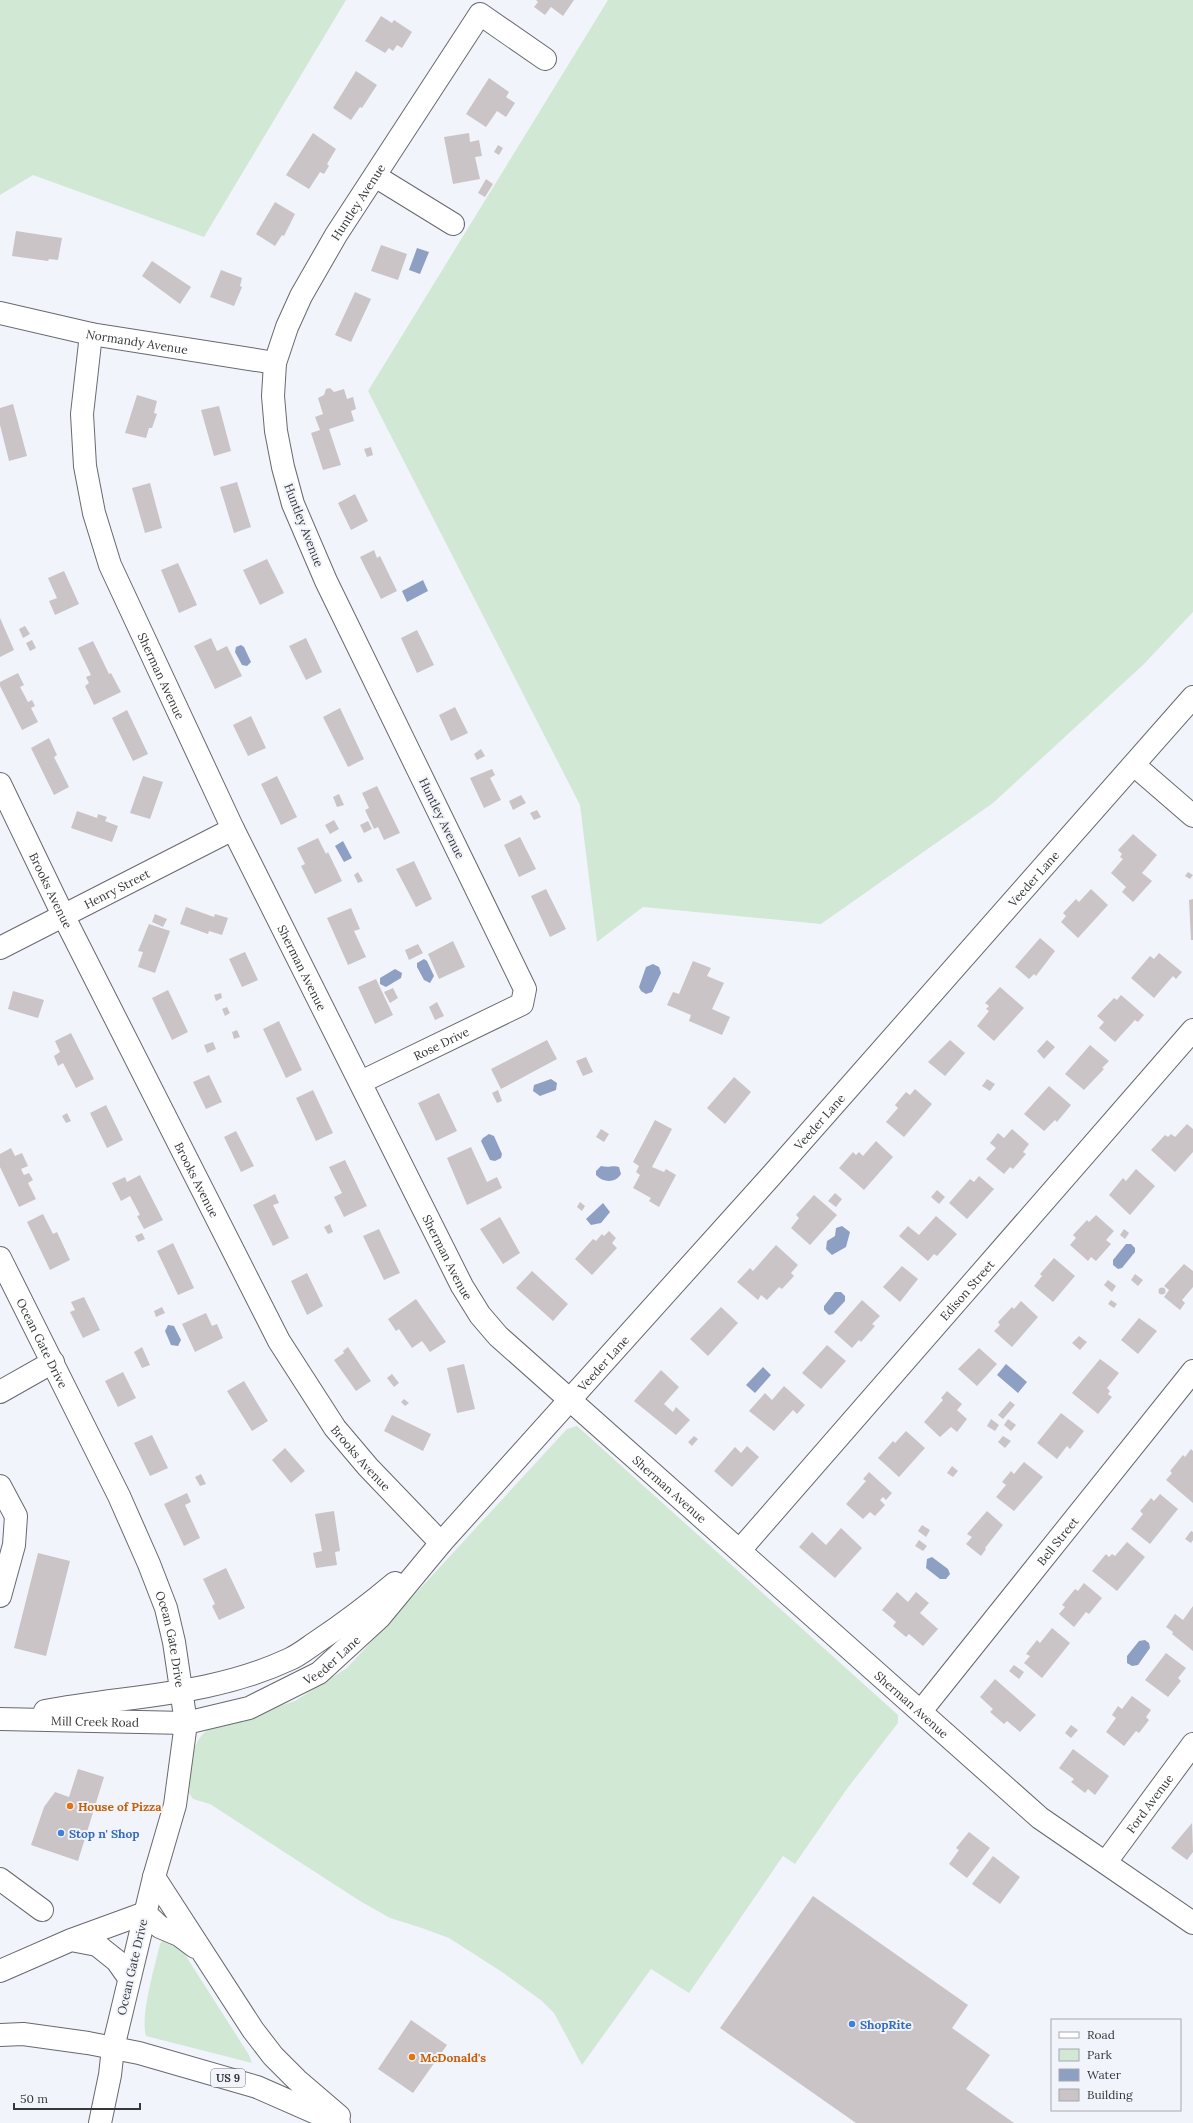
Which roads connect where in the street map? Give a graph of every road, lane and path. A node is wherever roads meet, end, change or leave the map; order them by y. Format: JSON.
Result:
{"nodes":[{"id":1,"x":544,"y":59,"type":"dead end"},
{"id":2,"x":375,"y":176,"type":"junction"},
{"id":3,"x":453,"y":224,"type":"dead end"},
{"id":4,"x":0,"y":312,"type":"edge"},
{"id":5,"x":91,"y":334,"type":"junction"},
{"id":6,"x":275,"y":363,"type":"junction"},
{"id":7,"x":1193,"y":697,"type":"edge"},
{"id":8,"x":1134,"y":765,"type":"junction"},
{"id":9,"x":0,"y":784,"type":"edge"},
{"id":10,"x":1193,"y":816,"type":"edge"},
{"id":11,"x":233,"y":829,"type":"junction"},
{"id":12,"x":63,"y":915,"type":"junction"},
{"id":13,"x":0,"y":948,"type":"edge"},
{"id":14,"x":522,"y":1004,"type":"joint"},
{"id":15,"x":1193,"y":1030,"type":"edge"},
{"id":16,"x":361,"y":1082,"type":"junction"},
{"id":17,"x":0,"y":1258,"type":"edge"},
{"id":18,"x":53,"y":1362,"type":"junction"},
{"id":19,"x":1193,"y":1371,"type":"edge"},
{"id":20,"x":0,"y":1392,"type":"edge"},
{"id":21,"x":570,"y":1401,"type":"junction"},
{"id":22,"x":0,"y":1486,"type":"edge"},
{"id":23,"x":441,"y":1543,"type":"junction"},
{"id":24,"x":740,"y":1550,"type":"junction"},
{"id":25,"x":0,"y":1596,"type":"edge"},
{"id":26,"x":181,"y":1693,"type":"junction"},
{"id":27,"x":921,"y":1711,"type":"junction"},
{"id":28,"x":2,"y":1719,"type":"edge"},
{"id":29,"x":186,"y":1723,"type":"junction"},
{"id":30,"x":1193,"y":1744,"type":"edge"},
{"id":31,"x":1106,"y":1862,"type":"junction"},
{"id":32,"x":154,"y":1877,"type":"junction"},
{"id":33,"x":0,"y":1879,"type":"edge"},
{"id":34,"x":42,"y":1910,"type":"dead end"},
{"id":35,"x":145,"y":1913,"type":"junction"},
{"id":36,"x":1193,"y":1923,"type":"edge"},
{"id":37,"x":71,"y":1940,"type":"junction"},
{"id":38,"x":202,"y":1952,"type":"junction"},
{"id":39,"x":0,"y":1971,"type":"edge"},
{"id":40,"x":128,"y":1978,"type":"junction"},
{"id":41,"x":0,"y":2035,"type":"edge"},
{"id":42,"x":113,"y":2048,"type":"junction"},
{"id":43,"x":100,"y":2123,"type":"edge"},
{"id":44,"x":339,"y":2123,"type":"edge"},
{"id":45,"x":348,"y":2123,"type":"edge"}],
"edges":[{"from":1,"to":2,"type":"main road","name":"Huntley Avenue"},
{"from":2,"to":3,"type":"main road"},
{"from":2,"to":6,"type":"main road","name":"Huntley Avenue"},
{"from":4,"to":5,"type":"main road","name":"Normandy Avenue"},
{"from":5,"to":6,"type":"main road","name":"Normandy Avenue"},
{"from":5,"to":11,"type":"main road","name":"Sherman Avenue"},
{"from":6,"to":14,"type":"main road","name":"Huntley Avenue"},
{"from":7,"to":8,"type":"main road","name":"Veeder Lane"},
{"from":8,"to":10,"type":"main road"},
{"from":8,"to":21,"type":"main road","name":"Veeder Lane"},
{"from":9,"to":12,"type":"main road","name":"Brooks Avenue"},
{"from":11,"to":12,"type":"main road","name":"Henry Street"},
{"from":11,"to":16,"type":"main road","name":"Sherman Avenue"},
{"from":12,"to":13,"type":"main road","name":"Henry Street"},
{"from":12,"to":23,"type":"main road","name":"Brooks Avenue"},
{"from":14,"to":16,"type":"main road","name":"Rose Drive"},
{"from":15,"to":24,"type":"main road","name":"Edison Street"},
{"from":16,"to":21,"type":"main road","name":"Sherman Avenue"},
{"from":17,"to":18,"type":"main road","name":"Ocean Gate Drive"},
{"from":18,"to":20,"type":"main road"},
{"from":18,"to":26,"type":"main road","name":"Ocean Gate Drive"},
{"from":19,"to":27,"type":"main road","name":"Bell Street"},
{"from":21,"to":23,"type":"main road","name":"Veeder Lane"},
{"from":21,"to":24,"type":"main road","name":"Sherman Avenue"},
{"from":22,"to":25,"type":"main road"},
{"from":23,"to":26,"type":"main road","name":"Veeder Lane"},
{"from":23,"to":29,"type":"main road","name":"Veeder Lane"},
{"from":24,"to":27,"type":"main road","name":"Sherman Avenue"},
{"from":26,"to":28,"type":"main road","name":"Mill Creek Road"},
{"from":26,"to":29,"type":"main road","name":"Ocean Gate Drive"},
{"from":27,"to":31,"type":"main road","name":"Sherman Avenue"},
{"from":28,"to":29,"type":"main road","name":"Mill Creek Road"},
{"from":29,"to":32,"type":"main road","name":"Ocean Gate Drive"},
{"from":30,"to":31,"type":"main road","name":"Ford Avenue"},
{"from":31,"to":36,"type":"main road","name":"Sherman Avenue"},
{"from":32,"to":35,"type":"main road","name":"Ocean Gate Drive"},
{"from":32,"to":38,"type":"main road"},
{"from":33,"to":34,"type":"main road"},
{"from":35,"to":37,"type":"main road"},
{"from":35,"to":38,"type":"main road"},
{"from":35,"to":40,"type":"main road","name":"Ocean Gate Drive"},
{"from":37,"to":39,"type":"main road"},
{"from":37,"to":40,"type":"main road"},
{"from":38,"to":45,"type":"main road"},
{"from":40,"to":42,"type":"main road","name":"Ocean Gate Drive"},
{"from":41,"to":42,"type":"main road","number":"US 9"},
{"from":42,"to":43,"type":"main road","name":"Ocean Gate Drive"},
{"from":42,"to":44,"type":"main road","number":"US 9"}]}
